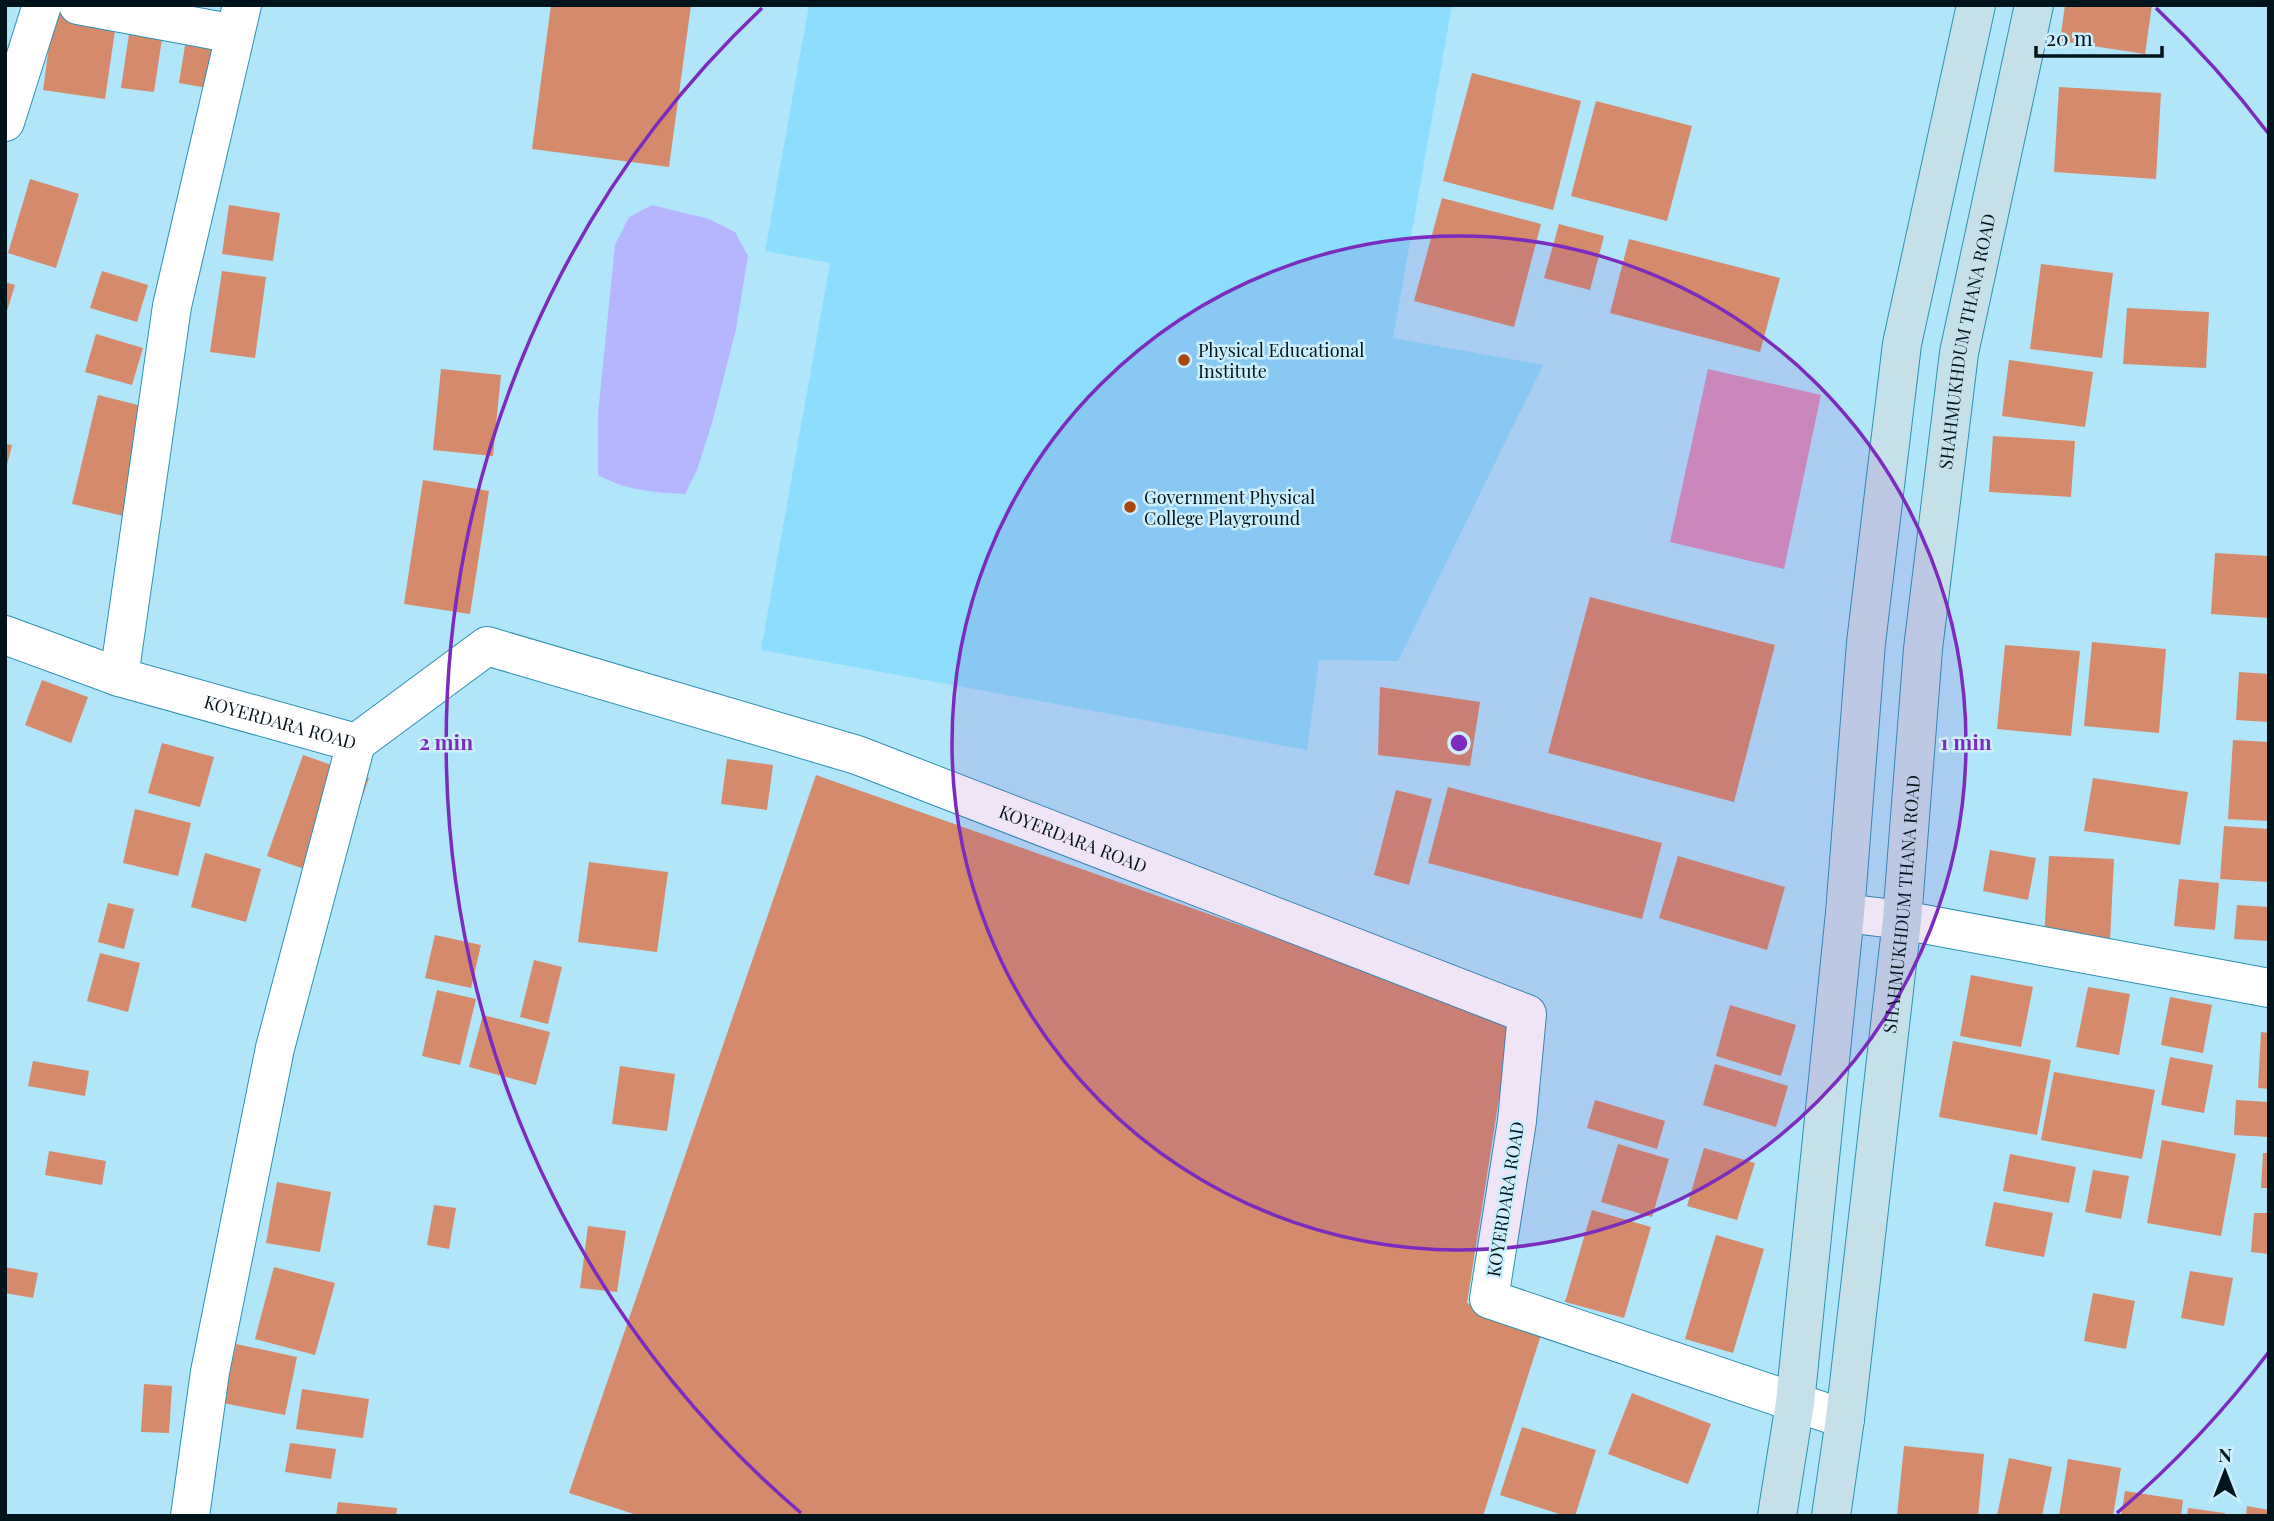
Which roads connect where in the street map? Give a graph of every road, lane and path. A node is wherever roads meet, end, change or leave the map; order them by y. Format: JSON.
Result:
{"nodes":[{"id":1,"x":42,"y":5,"type":"edge"},
{"id":2,"x":78,"y":5,"type":"edge"},
{"id":3,"x":1976,"y":5,"type":"edge"},
{"id":4,"x":2035,"y":5,"type":"edge"},
{"id":5,"x":238,"y":19,"type":"edge"},
{"id":6,"x":5,"y":122,"type":"edge"},
{"id":7,"x":5,"y":635,"type":"edge"},
{"id":8,"x":119,"y":677,"type":"junction"},
{"id":9,"x":356,"y":743,"type":"junction"},
{"id":10,"x":1845,"y":913,"type":"junction"},
{"id":11,"x":1902,"y":920,"type":"junction"},
{"id":12,"x":2269,"y":988,"type":"edge"},
{"id":13,"x":1795,"y":1403,"type":"junction"},
{"id":14,"x":1845,"y":1419,"type":"junction"},
{"id":15,"x":190,"y":1516,"type":"edge"},
{"id":16,"x":1777,"y":1516,"type":"edge"},
{"id":17,"x":1831,"y":1516,"type":"edge"}],
"edges":[{"from":1,"to":6,"type":"street"},
{"from":2,"to":5,"type":"street"},
{"from":3,"to":10,"type":"main road"},
{"from":4,"to":11,"type":"main road","name":"SHAHMUKHDUM THANA ROAD"},
{"from":5,"to":8,"type":"street"},
{"from":7,"to":8,"type":"street","name":"KOYERDARA ROAD"},
{"from":8,"to":9,"type":"street","name":"KOYERDARA ROAD"},
{"from":9,"to":13,"type":"street","name":"KOYERDARA ROAD"},
{"from":9,"to":15,"type":"street"},
{"from":10,"to":11,"type":"street"},
{"from":10,"to":13,"type":"main road"},
{"from":11,"to":12,"type":"street"},
{"from":11,"to":14,"type":"main road","name":"SHAHMUKHDUM THANA ROAD"},
{"from":13,"to":14,"type":"street","name":"KOYERDARA ROAD"},
{"from":13,"to":16,"type":"main road"},
{"from":14,"to":17,"type":"main road","name":"SHAHMUKHDUM THANA ROAD"}]}
